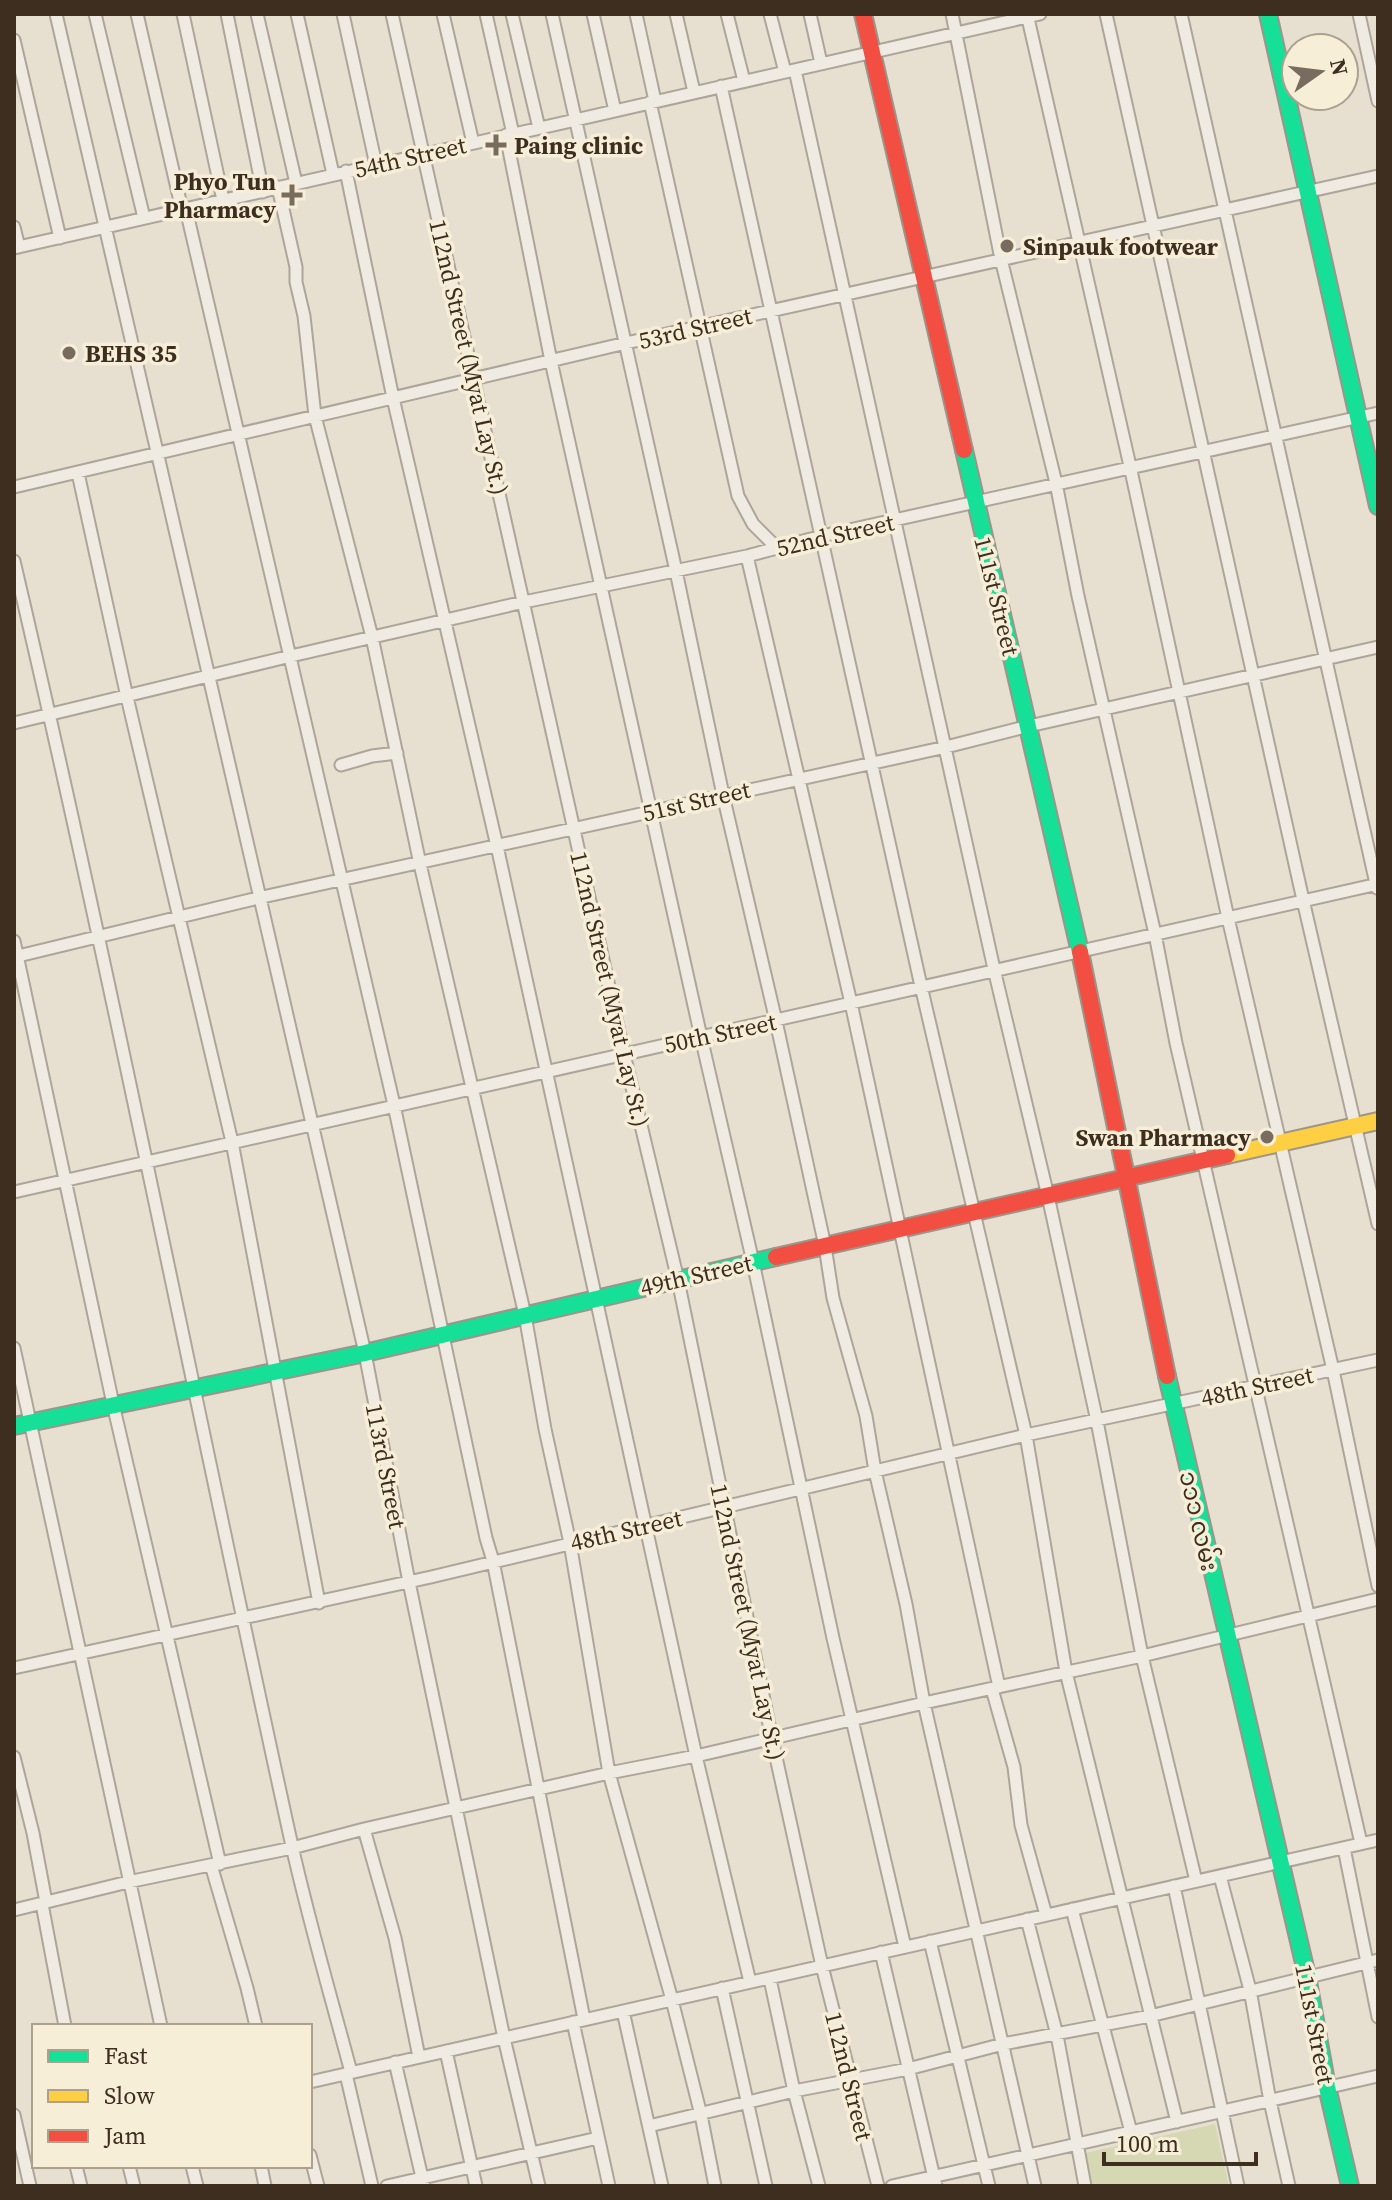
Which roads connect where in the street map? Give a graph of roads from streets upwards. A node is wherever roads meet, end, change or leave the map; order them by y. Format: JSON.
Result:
{"nodes":[{"id":1,"x":56,"y":14,"type":"edge"},
{"id":2,"x":95,"y":14,"type":"edge"},
{"id":3,"x":137,"y":14,"type":"edge"},
{"id":4,"x":183,"y":14,"type":"edge"},
{"id":5,"x":227,"y":14,"type":"edge"},
{"id":6,"x":257,"y":14,"type":"edge"},
{"id":7,"x":297,"y":14,"type":"edge"},
{"id":8,"x":343,"y":14,"type":"edge"},
{"id":9,"x":392,"y":14,"type":"edge"},
{"id":10,"x":443,"y":14,"type":"edge"},
{"id":11,"x":486,"y":14,"type":"edge"},
{"id":12,"x":512,"y":14,"type":"edge"},
{"id":13,"x":552,"y":14,"type":"edge"},
{"id":14,"x":593,"y":14,"type":"edge"},
{"id":15,"x":636,"y":14,"type":"edge"},
{"id":16,"x":676,"y":14,"type":"edge"},
{"id":17,"x":727,"y":14,"type":"edge"},
{"id":18,"x":770,"y":14,"type":"edge"},
{"id":19,"x":810,"y":14,"type":"edge"},
{"id":20,"x":863,"y":14,"type":"edge"},
{"id":21,"x":952,"y":14,"type":"edge"},
{"id":22,"x":1106,"y":14,"type":"edge"},
{"id":23,"x":1181,"y":14,"type":"edge"},
{"id":24,"x":1268,"y":14,"type":"edge"},
{"id":25,"x":1359,"y":14,"type":"edge"},
{"id":26,"x":1031,"y":15,"type":"edge"},
{"id":27,"x":957,"y":33,"type":"junction"},
{"id":28,"x":14,"y":40,"type":"edge"},
{"id":29,"x":872,"y":52,"type":"junction"},
{"id":30,"x":821,"y":63,"type":"junction"},
{"id":31,"x":790,"y":71,"type":"junction"},
{"id":32,"x":744,"y":81,"type":"junction"},
{"id":33,"x":721,"y":86,"type":"junction"},
{"id":34,"x":694,"y":92,"type":"junction"},
{"id":35,"x":1378,"y":101,"type":"edge"},
{"id":36,"x":653,"y":102,"type":"junction"},
{"id":37,"x":615,"y":111,"type":"junction"},
{"id":38,"x":576,"y":119,"type":"junction"},
{"id":39,"x":539,"y":128,"type":"junction"},
{"id":40,"x":510,"y":134,"type":"junction"},
{"id":41,"x":473,"y":143,"type":"junction"},
{"id":42,"x":424,"y":154,"type":"junction"},
{"id":43,"x":376,"y":165,"type":"junction"},
{"id":44,"x":346,"y":171,"type":"junction"},
{"id":45,"x":333,"y":174,"type":"junction"},
{"id":46,"x":1378,"y":176,"type":"edge"},
{"id":47,"x":296,"y":183,"type":"junction"},
{"id":48,"x":278,"y":187,"type":"junction"},
{"id":49,"x":263,"y":192,"type":"junction"},
{"id":50,"x":1307,"y":193,"type":"junction"},
{"id":51,"x":223,"y":200,"type":"junction"},
{"id":52,"x":186,"y":209,"type":"junction"},
{"id":53,"x":1224,"y":211,"type":"junction"},
{"id":54,"x":144,"y":218,"type":"junction"},
{"id":55,"x":1153,"y":225,"type":"junction"},
{"id":56,"x":14,"y":227,"type":"edge"},
{"id":57,"x":105,"y":228,"type":"junction"},
{"id":58,"x":60,"y":238,"type":"junction"},
{"id":59,"x":1078,"y":243,"type":"junction"},
{"id":60,"x":16,"y":248,"type":"edge"},
{"id":61,"x":1001,"y":259,"type":"junction"},
{"id":62,"x":923,"y":278,"type":"junction"},
{"id":63,"x":844,"y":295,"type":"junction"},
{"id":64,"x":773,"y":310,"type":"junction"},
{"id":65,"x":700,"y":326,"type":"junction"},
{"id":66,"x":626,"y":343,"type":"junction"},
{"id":67,"x":551,"y":361,"type":"junction"},
{"id":68,"x":474,"y":379,"type":"junction"},
{"id":69,"x":393,"y":398,"type":"junction"},
{"id":70,"x":1378,"y":413,"type":"edge"},
{"id":71,"x":315,"y":416,"type":"junction"},
{"id":72,"x":1360,"y":418,"type":"junction"},
{"id":73,"x":1277,"y":435,"type":"junction"},
{"id":74,"x":239,"y":436,"type":"junction"},
{"id":75,"x":1203,"y":450,"type":"junction"},
{"id":76,"x":157,"y":455,"type":"junction"},
{"id":77,"x":1130,"y":466,"type":"junction"},
{"id":78,"x":78,"y":473,"type":"junction"},
{"id":79,"x":1056,"y":483,"type":"junction"},
{"id":80,"x":14,"y":487,"type":"edge"},
{"id":81,"x":975,"y":503,"type":"junction"},
{"id":82,"x":1378,"y":506,"type":"edge"},
{"id":83,"x":896,"y":521,"type":"junction"},
{"id":84,"x":822,"y":536,"type":"junction"},
{"id":85,"x":777,"y":548,"type":"junction"},
{"id":86,"x":747,"y":556,"type":"junction"},
{"id":87,"x":14,"y":561,"type":"edge"},
{"id":88,"x":676,"y":571,"type":"junction"},
{"id":89,"x":601,"y":586,"type":"junction"},
{"id":90,"x":524,"y":602,"type":"junction"},
{"id":91,"x":443,"y":621,"type":"junction"},
{"id":92,"x":372,"y":637,"type":"junction"},
{"id":93,"x":1378,"y":647,"type":"edge"},
{"id":94,"x":291,"y":656,"type":"junction"},
{"id":95,"x":1325,"y":658,"type":"junction"},
{"id":96,"x":1252,"y":675,"type":"junction"},
{"id":97,"x":208,"y":677,"type":"junction"},
{"id":98,"x":1178,"y":692,"type":"junction"},
{"id":99,"x":127,"y":697,"type":"junction"},
{"id":100,"x":1105,"y":708,"type":"junction"},
{"id":101,"x":50,"y":716,"type":"junction"},
{"id":102,"x":14,"y":723,"type":"edge"},
{"id":103,"x":1029,"y":726,"type":"junction"},
{"id":104,"x":946,"y":747,"type":"junction"},
{"id":105,"x":397,"y":753,"type":"junction"},
{"id":106,"x":872,"y":761,"type":"junction"},
{"id":107,"x":341,"y":765,"type":"dead end"},
{"id":108,"x":798,"y":778,"type":"junction"},
{"id":109,"x":723,"y":795,"type":"junction"},
{"id":110,"x":651,"y":812,"type":"junction"},
{"id":111,"x":573,"y":829,"type":"junction"},
{"id":112,"x":497,"y":846,"type":"junction"},
{"id":113,"x":420,"y":864,"type":"junction"},
{"id":114,"x":340,"y":881,"type":"junction"},
{"id":115,"x":1377,"y":886,"type":"edge"},
{"id":116,"x":258,"y":898,"type":"junction"},
{"id":117,"x":1303,"y":900,"type":"junction"},
{"id":118,"x":180,"y":917,"type":"junction"},
{"id":119,"x":1228,"y":918,"type":"junction"},
{"id":120,"x":1155,"y":934,"type":"junction"},
{"id":121,"x":98,"y":937,"type":"junction"},
{"id":122,"x":14,"y":941,"type":"edge"},
{"id":123,"x":1080,"y":951,"type":"junction"},
{"id":124,"x":16,"y":957,"type":"edge"},
{"id":125,"x":994,"y":969,"type":"junction"},
{"id":126,"x":921,"y":986,"type":"junction"},
{"id":127,"x":851,"y":1003,"type":"junction"},
{"id":128,"x":776,"y":1021,"type":"junction"},
{"id":129,"x":701,"y":1037,"type":"junction"},
{"id":130,"x":624,"y":1054,"type":"junction"},
{"id":131,"x":547,"y":1071,"type":"junction"},
{"id":132,"x":471,"y":1088,"type":"junction"},
{"id":133,"x":394,"y":1105,"type":"junction"},
{"id":134,"x":1378,"y":1121,"type":"edge"},
{"id":135,"x":310,"y":1124,"type":"junction"},
{"id":136,"x":1356,"y":1126,"type":"junction"},
{"id":137,"x":232,"y":1142,"type":"junction"},
{"id":138,"x":1279,"y":1143,"type":"junction"},
{"id":139,"x":1204,"y":1160,"type":"junction"},
{"id":140,"x":148,"y":1161,"type":"junction"},
{"id":141,"x":1128,"y":1178,"type":"junction"},
{"id":142,"x":66,"y":1180,"type":"junction"},
{"id":143,"x":14,"y":1192,"type":"edge"},
{"id":144,"x":1048,"y":1196,"type":"junction"},
{"id":145,"x":973,"y":1213,"type":"junction"},
{"id":146,"x":1378,"y":1224,"type":"edge"},
{"id":147,"x":899,"y":1230,"type":"junction"},
{"id":148,"x":825,"y":1246,"type":"junction"},
{"id":149,"x":753,"y":1262,"type":"junction"},
{"id":150,"x":678,"y":1280,"type":"junction"},
{"id":151,"x":598,"y":1298,"type":"junction"},
{"id":152,"x":525,"y":1315,"type":"junction"},
{"id":153,"x":443,"y":1334,"type":"junction"},
{"id":154,"x":14,"y":1348,"type":"edge"},
{"id":155,"x":365,"y":1353,"type":"junction"},
{"id":156,"x":1378,"y":1360,"type":"edge"},
{"id":157,"x":274,"y":1370,"type":"junction"},
{"id":158,"x":1333,"y":1370,"type":"junction"},
{"id":159,"x":1254,"y":1386,"type":"junction"},
{"id":160,"x":193,"y":1387,"type":"junction"},
{"id":161,"x":113,"y":1404,"type":"junction"},
{"id":162,"x":1172,"y":1404,"type":"junction"},
{"id":163,"x":1097,"y":1421,"type":"junction"},
{"id":164,"x":22,"y":1424,"type":"edge"},
{"id":165,"x":1026,"y":1435,"type":"junction"},
{"id":166,"x":949,"y":1454,"type":"junction"},
{"id":167,"x":875,"y":1471,"type":"junction"},
{"id":168,"x":803,"y":1487,"type":"junction"},
{"id":169,"x":724,"y":1506,"type":"junction"},
{"id":170,"x":647,"y":1527,"type":"junction"},
{"id":171,"x":570,"y":1543,"type":"junction"},
{"id":172,"x":493,"y":1561,"type":"junction"},
{"id":173,"x":409,"y":1582,"type":"junction"},
{"id":174,"x":1378,"y":1586,"type":"edge"},
{"id":175,"x":1378,"y":1599,"type":"edge"},
{"id":176,"x":319,"y":1603,"type":"junction"},
{"id":177,"x":242,"y":1617,"type":"junction"},
{"id":178,"x":1309,"y":1617,"type":"junction"},
{"id":179,"x":168,"y":1633,"type":"junction"},
{"id":180,"x":1226,"y":1637,"type":"junction"},
{"id":181,"x":81,"y":1654,"type":"junction"},
{"id":182,"x":1142,"y":1656,"type":"junction"},
{"id":183,"x":14,"y":1668,"type":"edge"},
{"id":184,"x":1066,"y":1672,"type":"junction"},
{"id":185,"x":996,"y":1688,"type":"junction"},
{"id":186,"x":924,"y":1703,"type":"junction"},
{"id":187,"x":853,"y":1719,"type":"junction"},
{"id":188,"x":772,"y":1739,"type":"junction"},
{"id":189,"x":696,"y":1756,"type":"junction"},
{"id":190,"x":14,"y":1757,"type":"edge"},
{"id":191,"x":609,"y":1773,"type":"junction"},
{"id":192,"x":539,"y":1790,"type":"junction"},
{"id":193,"x":457,"y":1809,"type":"junction"},
{"id":194,"x":364,"y":1829,"type":"junction"},
{"id":195,"x":1378,"y":1840,"type":"edge"},
{"id":196,"x":1361,"y":1843,"type":"junction"},
{"id":197,"x":292,"y":1848,"type":"junction"},
{"id":198,"x":1344,"y":1848,"type":"junction"},
{"id":199,"x":1280,"y":1862,"type":"junction"},
{"id":200,"x":216,"y":1864,"type":"junction"},
{"id":201,"x":1220,"y":1876,"type":"junction"},
{"id":202,"x":1196,"y":1881,"type":"junction"},
{"id":203,"x":128,"y":1882,"type":"junction"},
{"id":204,"x":1174,"y":1886,"type":"junction"},
{"id":205,"x":1123,"y":1898,"type":"junction"},
{"id":206,"x":44,"y":1903,"type":"junction"},
{"id":207,"x":1072,"y":1909,"type":"junction"},
{"id":208,"x":14,"y":1910,"type":"edge"},
{"id":209,"x":1046,"y":1915,"type":"junction"},
{"id":210,"x":1027,"y":1919,"type":"junction"},
{"id":211,"x":976,"y":1931,"type":"junction"},
{"id":212,"x":930,"y":1941,"type":"junction"},
{"id":213,"x":905,"y":1947,"type":"junction"},
{"id":214,"x":881,"y":1952,"type":"junction"},
{"id":215,"x":1372,"y":1961,"type":"edge"},
{"id":216,"x":822,"y":1966,"type":"junction"},
{"id":217,"x":1307,"y":1976,"type":"junction"},
{"id":218,"x":770,"y":1979,"type":"junction"},
{"id":219,"x":750,"y":1982,"type":"junction"},
{"id":220,"x":722,"y":1988,"type":"junction"},
{"id":221,"x":1250,"y":1990,"type":"junction"},
{"id":222,"x":672,"y":2000,"type":"junction"},
{"id":223,"x":1200,"y":2002,"type":"junction"},
{"id":224,"x":623,"y":2011,"type":"junction"},
{"id":225,"x":1150,"y":2016,"type":"junction"},
{"id":226,"x":1378,"y":2017,"type":"edge"},
{"id":227,"x":578,"y":2020,"type":"junction"},
{"id":228,"x":65,"y":2024,"type":"edge"},
{"id":229,"x":161,"y":2024,"type":"edge"},
{"id":230,"x":256,"y":2024,"type":"edge"},
{"id":231,"x":1102,"y":2026,"type":"junction"},
{"id":232,"x":1057,"y":2035,"type":"junction"},
{"id":233,"x":504,"y":2038,"type":"junction"},
{"id":234,"x":1003,"y":2044,"type":"junction"},
{"id":235,"x":446,"y":2051,"type":"junction"},
{"id":236,"x":956,"y":2056,"type":"junction"},
{"id":237,"x":419,"y":2057,"type":"junction"},
{"id":238,"x":395,"y":2062,"type":"junction"},
{"id":239,"x":908,"y":2069,"type":"junction"},
{"id":240,"x":348,"y":2073,"type":"junction"},
{"id":241,"x":1378,"y":2076,"type":"edge"},
{"id":242,"x":851,"y":2081,"type":"junction"},
{"id":243,"x":312,"y":2082,"type":"edge"},
{"id":244,"x":1327,"y":2087,"type":"junction"},
{"id":245,"x":794,"y":2091,"type":"junction"},
{"id":246,"x":1270,"y":2101,"type":"junction"},
{"id":247,"x":747,"y":2103,"type":"junction"},
{"id":248,"x":1222,"y":2112,"type":"junction"},
{"id":249,"x":14,"y":2115,"type":"edge"},
{"id":250,"x":701,"y":2115,"type":"junction"},
{"id":251,"x":1177,"y":2122,"type":"junction"},
{"id":252,"x":649,"y":2126,"type":"junction"},
{"id":253,"x":1131,"y":2132,"type":"junction"},
{"id":254,"x":598,"y":2138,"type":"junction"},
{"id":255,"x":1076,"y":2145,"type":"junction"},
{"id":256,"x":18,"y":2149,"type":"edge"},
{"id":257,"x":532,"y":2153,"type":"junction"},
{"id":258,"x":1028,"y":2156,"type":"junction"},
{"id":259,"x":312,"y":2163,"type":"edge"},
{"id":260,"x":984,"y":2165,"type":"junction"},
{"id":261,"x":472,"y":2167,"type":"junction"},
{"id":262,"x":935,"y":2181,"type":"edge"},
{"id":263,"x":424,"y":2182,"type":"edge"},
{"id":264,"x":30,"y":2186,"type":"edge"},
{"id":265,"x":318,"y":2186,"type":"edge"},
{"id":266,"x":372,"y":2186,"type":"edge"},
{"id":267,"x":387,"y":2186,"type":"edge"},
{"id":268,"x":476,"y":2186,"type":"edge"},
{"id":269,"x":539,"y":2186,"type":"edge"},
{"id":270,"x":609,"y":2186,"type":"edge"},
{"id":271,"x":662,"y":2186,"type":"edge"},
{"id":272,"x":715,"y":2186,"type":"edge"},
{"id":273,"x":766,"y":2186,"type":"edge"},
{"id":274,"x":819,"y":2186,"type":"edge"},
{"id":275,"x":878,"y":2186,"type":"edge"},
{"id":276,"x":892,"y":2186,"type":"edge"},
{"id":277,"x":989,"y":2186,"type":"edge"},
{"id":278,"x":1035,"y":2186,"type":"edge"},
{"id":279,"x":1085,"y":2186,"type":"edge"},
{"id":280,"x":1238,"y":2186,"type":"edge"},
{"id":281,"x":1289,"y":2186,"type":"edge"},
{"id":282,"x":1350,"y":2186,"type":"edge"}],
"edges":[{"from":1,"to":57,"type":"street","name":"113rd Street"},
{"from":2,"to":54,"type":"street"},
{"from":3,"to":52,"type":"street"},
{"from":4,"to":51,"type":"street"},
{"from":5,"to":49,"type":"street"},
{"from":6,"to":47,"type":"street"},
{"from":7,"to":45,"type":"street"},
{"from":8,"to":43,"type":"street"},
{"from":9,"to":42,"type":"street","name":"112nd Street (Myat Lay St.)"},
{"from":10,"to":41,"type":"street"},
{"from":11,"to":40,"type":"street"},
{"from":12,"to":39,"type":"street"},
{"from":13,"to":38,"type":"street"},
{"from":14,"to":37,"type":"street"},
{"from":15,"to":36,"type":"street"},
{"from":16,"to":34,"type":"street"},
{"from":17,"to":32,"type":"street"},
{"from":18,"to":31,"type":"street"},
{"from":19,"to":30,"type":"street"},
{"from":20,"to":29,"type":"street","name":"111st Street"},
{"from":21,"to":27,"type":"street"},
{"from":22,"to":55,"type":"street"},
{"from":23,"to":53,"type":"street"},
{"from":24,"to":50,"type":"street"},
{"from":25,"to":35,"type":"street"},
{"from":26,"to":27,"type":"street","name":"54th Street"},
{"from":26,"to":59,"type":"street"},
{"from":27,"to":29,"type":"street","name":"54th Street"},
{"from":27,"to":61,"type":"street"},
{"from":28,"to":58,"type":"street"},
{"from":29,"to":30,"type":"street","name":"54th Street"},
{"from":29,"to":62,"type":"street","name":"111st Street"},
{"from":30,"to":31,"type":"street","name":"54th Street"},
{"from":31,"to":32,"type":"street","name":"54th Street"},
{"from":31,"to":63,"type":"street"},
{"from":32,"to":33,"type":"street","name":"54th Street"},
{"from":33,"to":34,"type":"street","name":"54th Street"},
{"from":33,"to":64,"type":"street"},
{"from":34,"to":36,"type":"street","name":"54th Street"},
{"from":36,"to":37,"type":"street","name":"54th Street"},
{"from":36,"to":65,"type":"street"},
{"from":37,"to":38,"type":"street","name":"54th Street"},
{"from":38,"to":39,"type":"street","name":"54th Street"},
{"from":38,"to":66,"type":"street"},
{"from":39,"to":40,"type":"street","name":"54th Street"},
{"from":40,"to":41,"type":"street","name":"54th Street"},
{"from":40,"to":67,"type":"street"},
{"from":41,"to":42,"type":"street","name":"54th Street"},
{"from":42,"to":43,"type":"street","name":"54th Street"},
{"from":42,"to":68,"type":"street","name":"112nd Street (Myat Lay St.)"},
{"from":43,"to":44,"type":"street","name":"54th Street"},
{"from":44,"to":45,"type":"street","name":"54th Street"},
{"from":44,"to":69,"type":"street"},
{"from":45,"to":47,"type":"street","name":"54th Street"},
{"from":46,"to":50,"type":"street","name":"53rd Street"},
{"from":47,"to":48,"type":"street","name":"54th Street"},
{"from":48,"to":49,"type":"street","name":"54th Street"},
{"from":48,"to":71,"type":"street"},
{"from":49,"to":51,"type":"street","name":"54th Street"},
{"from":50,"to":53,"type":"street","name":"53rd Street"},
{"from":50,"to":72,"type":"street"},
{"from":51,"to":52,"type":"street","name":"54th Street"},
{"from":52,"to":54,"type":"street","name":"54th Street"},
{"from":52,"to":74,"type":"street"},
{"from":53,"to":55,"type":"street","name":"53rd Street"},
{"from":53,"to":73,"type":"street"},
{"from":54,"to":57,"type":"street","name":"54th Street"},
{"from":55,"to":59,"type":"street","name":"53rd Street"},
{"from":55,"to":75,"type":"street"},
{"from":56,"to":60,"type":"street"},
{"from":57,"to":58,"type":"street","name":"54th Street"},
{"from":57,"to":76,"type":"street","name":"113rd Street"},
{"from":58,"to":60,"type":"street","name":"54th Street"},
{"from":59,"to":61,"type":"street","name":"53rd Street"},
{"from":59,"to":77,"type":"street"},
{"from":61,"to":62,"type":"street","name":"53rd Street"},
{"from":61,"to":79,"type":"street"},
{"from":62,"to":63,"type":"street","name":"53rd Street"},
{"from":62,"to":81,"type":"street","name":"111st Street"},
{"from":63,"to":64,"type":"street","name":"53rd Street"},
{"from":63,"to":83,"type":"street"},
{"from":64,"to":65,"type":"street","name":"53rd Street"},
{"from":64,"to":84,"type":"street"},
{"from":65,"to":66,"type":"street","name":"53rd Street"},
{"from":65,"to":85,"type":"street"},
{"from":66,"to":67,"type":"street","name":"53rd Street"},
{"from":66,"to":88,"type":"street"},
{"from":67,"to":68,"type":"street","name":"53rd Street"},
{"from":67,"to":89,"type":"street"},
{"from":68,"to":69,"type":"street","name":"53rd Street"},
{"from":68,"to":90,"type":"street","name":"112nd Street (Myat Lay St.)"},
{"from":69,"to":71,"type":"street","name":"53rd Street"},
{"from":69,"to":91,"type":"street"},
{"from":70,"to":72,"type":"street","name":"52nd Street"},
{"from":71,"to":74,"type":"street","name":"53rd Street"},
{"from":71,"to":92,"type":"street"},
{"from":72,"to":73,"type":"street","name":"52nd Street"},
{"from":72,"to":82,"type":"street"},
{"from":73,"to":75,"type":"street","name":"52nd Street"},
{"from":73,"to":95,"type":"street"},
{"from":74,"to":76,"type":"street","name":"53rd Street"},
{"from":74,"to":94,"type":"street"},
{"from":75,"to":77,"type":"street","name":"52nd Street"},
{"from":75,"to":96,"type":"street"},
{"from":76,"to":78,"type":"street","name":"53rd Street"},
{"from":76,"to":97,"type":"street","name":"113rd Street"},
{"from":77,"to":79,"type":"street","name":"52nd Street"},
{"from":77,"to":98,"type":"street"},
{"from":78,"to":80,"type":"street","name":"53rd Street"},
{"from":78,"to":99,"type":"street"},
{"from":79,"to":81,"type":"street","name":"52nd Street"},
{"from":79,"to":100,"type":"street"},
{"from":81,"to":83,"type":"street","name":"52nd Street"},
{"from":81,"to":103,"type":"street","name":"111st Street"},
{"from":83,"to":84,"type":"street","name":"52nd Street"},
{"from":83,"to":104,"type":"street"},
{"from":84,"to":85,"type":"street","name":"52nd Street"},
{"from":84,"to":106,"type":"street"},
{"from":85,"to":86,"type":"street","name":"52nd Street"},
{"from":86,"to":88,"type":"street","name":"52nd Street"},
{"from":86,"to":108,"type":"street"},
{"from":87,"to":101,"type":"street"},
{"from":88,"to":89,"type":"street","name":"52nd Street"},
{"from":88,"to":109,"type":"street"},
{"from":89,"to":90,"type":"street","name":"52nd Street"},
{"from":89,"to":110,"type":"street"},
{"from":90,"to":91,"type":"street","name":"52nd Street"},
{"from":90,"to":111,"type":"street","name":"112nd Street (Myat Lay St.)"},
{"from":91,"to":92,"type":"street","name":"52nd Street"},
{"from":91,"to":112,"type":"street"},
{"from":92,"to":94,"type":"street","name":"52nd Street"},
{"from":92,"to":105,"type":"street"},
{"from":93,"to":95,"type":"street","name":"51st Street"},
{"from":94,"to":97,"type":"street","name":"52nd Street"},
{"from":94,"to":114,"type":"street"},
{"from":95,"to":96,"type":"street","name":"51st Street"},
{"from":95,"to":115,"type":"street"},
{"from":96,"to":98,"type":"street","name":"51st Street"},
{"from":96,"to":117,"type":"street"},
{"from":97,"to":99,"type":"street","name":"52nd Street"},
{"from":97,"to":116,"type":"street","name":"113rd Street"},
{"from":98,"to":100,"type":"street","name":"51st Street"},
{"from":98,"to":119,"type":"street"},
{"from":99,"to":101,"type":"street"},
{"from":99,"to":118,"type":"street"},
{"from":100,"to":103,"type":"street","name":"51st Street"},
{"from":100,"to":120,"type":"street"},
{"from":101,"to":102,"type":"street"},
{"from":101,"to":121,"type":"street"},
{"from":103,"to":104,"type":"street","name":"51st Street"},
{"from":103,"to":123,"type":"street","name":"111st Street"},
{"from":104,"to":106,"type":"street","name":"51st Street"},
{"from":104,"to":125,"type":"street"},
{"from":105,"to":107,"type":"street"},
{"from":105,"to":113,"type":"street"},
{"from":106,"to":108,"type":"street","name":"51st Street"},
{"from":106,"to":126,"type":"street"},
{"from":108,"to":109,"type":"street","name":"51st Street"},
{"from":108,"to":127,"type":"street"},
{"from":109,"to":110,"type":"street","name":"51st Street"},
{"from":109,"to":128,"type":"street"},
{"from":110,"to":111,"type":"street","name":"51st Street"},
{"from":110,"to":129,"type":"street"},
{"from":111,"to":112,"type":"street","name":"51st Street"},
{"from":111,"to":130,"type":"street","name":"112nd Street (Myat Lay St.)"},
{"from":112,"to":113,"type":"street","name":"51st Street"},
{"from":112,"to":131,"type":"street"},
{"from":113,"to":114,"type":"street","name":"51st Street"},
{"from":113,"to":132,"type":"street"},
{"from":114,"to":116,"type":"street","name":"51st Street"},
{"from":114,"to":133,"type":"street"},
{"from":115,"to":117,"type":"street","name":"50th Street"},
{"from":116,"to":118,"type":"street","name":"51st Street"},
{"from":116,"to":135,"type":"street","name":"113rd Street"},
{"from":117,"to":119,"type":"street","name":"50th Street"},
{"from":117,"to":136,"type":"street"},
{"from":118,"to":121,"type":"street","name":"51st Street"},
{"from":118,"to":137,"type":"street"},
{"from":119,"to":120,"type":"street","name":"50th Street"},
{"from":119,"to":138,"type":"street"},
{"from":120,"to":123,"type":"street","name":"50th Street"},
{"from":120,"to":139,"type":"street"},
{"from":121,"to":124,"type":"street","name":"51st Street"},
{"from":121,"to":140,"type":"street"},
{"from":122,"to":124,"type":"street"},
{"from":123,"to":125,"type":"street","name":"50th Street"},
{"from":123,"to":141,"type":"street","name":"111st Street"},
{"from":124,"to":142,"type":"street"},
{"from":125,"to":126,"type":"street","name":"50th Street"},
{"from":125,"to":144,"type":"street"},
{"from":126,"to":127,"type":"street","name":"50th Street"},
{"from":126,"to":145,"type":"street"},
{"from":127,"to":128,"type":"street","name":"50th Street"},
{"from":127,"to":147,"type":"street"},
{"from":128,"to":129,"type":"street","name":"50th Street"},
{"from":128,"to":148,"type":"street"},
{"from":129,"to":130,"type":"street","name":"50th Street"},
{"from":129,"to":149,"type":"street"},
{"from":130,"to":131,"type":"street","name":"50th Street"},
{"from":130,"to":150,"type":"street","name":"112nd Street (Myat Lay St.)"},
{"from":131,"to":132,"type":"street","name":"50th Street"},
{"from":131,"to":151,"type":"street"},
{"from":132,"to":133,"type":"street","name":"50th Street"},
{"from":132,"to":152,"type":"street"},
{"from":133,"to":135,"type":"street","name":"50th Street"},
{"from":133,"to":153,"type":"street"},
{"from":134,"to":136,"type":"street","name":"49th Street"},
{"from":135,"to":137,"type":"street","name":"50th Street"},
{"from":135,"to":155,"type":"street","name":"113rd Street"},
{"from":136,"to":138,"type":"street","name":"49th Street"},
{"from":136,"to":146,"type":"street"},
{"from":137,"to":140,"type":"street","name":"50th Street"},
{"from":137,"to":157,"type":"street"},
{"from":138,"to":139,"type":"street","name":"49th Street"},
{"from":138,"to":158,"type":"street"},
{"from":139,"to":141,"type":"street","name":"49th Street"},
{"from":139,"to":159,"type":"street"},
{"from":140,"to":142,"type":"street","name":"50th Street"},
{"from":140,"to":160,"type":"street"},
{"from":141,"to":144,"type":"street","name":"49th Street"},
{"from":141,"to":162,"type":"street","name":"၁၁၁ လမ်း"},
{"from":142,"to":143,"type":"street","name":"50th Street"},
{"from":142,"to":161,"type":"street"},
{"from":144,"to":145,"type":"street","name":"49th Street"},
{"from":144,"to":163,"type":"street"},
{"from":145,"to":147,"type":"street","name":"49th Street"},
{"from":145,"to":165,"type":"street"},
{"from":147,"to":148,"type":"street","name":"49th Street"},
{"from":147,"to":166,"type":"street"},
{"from":148,"to":149,"type":"street","name":"49th Street"},
{"from":148,"to":167,"type":"street"},
{"from":149,"to":150,"type":"street","name":"49th Street"},
{"from":149,"to":168,"type":"street"},
{"from":150,"to":151,"type":"street","name":"49th Street"},
{"from":150,"to":169,"type":"street","name":"112nd Street (Myat Lay St.)"},
{"from":151,"to":152,"type":"street","name":"49th Street"},
{"from":151,"to":170,"type":"street"},
{"from":152,"to":153,"type":"street","name":"49th Street"},
{"from":152,"to":171,"type":"street"},
{"from":153,"to":155,"type":"street","name":"49th Street"},
{"from":153,"to":172,"type":"street"},
{"from":154,"to":164,"type":"street"},
{"from":155,"to":157,"type":"street","name":"49th Street"},
{"from":155,"to":173,"type":"street","name":"113rd Street"},
{"from":156,"to":158,"type":"street","name":"48th Street"},
{"from":157,"to":160,"type":"street","name":"49th Street"},
{"from":157,"to":176,"type":"street"},
{"from":158,"to":159,"type":"street","name":"48th Street"},
{"from":158,"to":174,"type":"street"},
{"from":159,"to":162,"type":"street","name":"48th Street"},
{"from":159,"to":178,"type":"street"},
{"from":160,"to":161,"type":"street","name":"49th Street"},
{"from":160,"to":177,"type":"street"},
{"from":161,"to":164,"type":"street","name":"49th Street"},
{"from":161,"to":179,"type":"street"},
{"from":162,"to":163,"type":"street","name":"48th Street"},
{"from":162,"to":180,"type":"street","name":"၁၁၁ လမ်း"},
{"from":163,"to":165,"type":"street","name":"48th Street"},
{"from":163,"to":182,"type":"street"},
{"from":164,"to":181,"type":"street"},
{"from":165,"to":166,"type":"street","name":"48th Street"},
{"from":165,"to":184,"type":"street"},
{"from":166,"to":167,"type":"street","name":"48th Street"},
{"from":166,"to":185,"type":"street"},
{"from":167,"to":168,"type":"street","name":"48th Street"},
{"from":167,"to":186,"type":"street"},
{"from":168,"to":169,"type":"street","name":"48th Street"},
{"from":168,"to":187,"type":"street"},
{"from":169,"to":170,"type":"street","name":"48th Street"},
{"from":169,"to":188,"type":"street","name":"112nd Street (Myat Lay St.)"},
{"from":170,"to":171,"type":"street","name":"48th Street"},
{"from":170,"to":189,"type":"street"},
{"from":171,"to":172,"type":"street","name":"48th Street"},
{"from":171,"to":191,"type":"street"},
{"from":172,"to":173,"type":"street","name":"48th Street"},
{"from":172,"to":192,"type":"street"},
{"from":173,"to":176,"type":"street","name":"48th Street"},
{"from":173,"to":193,"type":"street","name":"113rd Street"},
{"from":175,"to":178,"type":"street"},
{"from":176,"to":177,"type":"street","name":"48th Street"},
{"from":177,"to":179,"type":"street","name":"48th Street"},
{"from":177,"to":197,"type":"street"},
{"from":178,"to":180,"type":"street"},
{"from":178,"to":196,"type":"street"},
{"from":179,"to":181,"type":"street","name":"48th Street"},
{"from":179,"to":200,"type":"street"},
{"from":180,"to":182,"type":"street"},
{"from":180,"to":199,"type":"street","name":"၁၁၁ လမ်း"},
{"from":181,"to":183,"type":"street","name":"48th Street"},
{"from":181,"to":203,"type":"street"},
{"from":182,"to":184,"type":"street"},
{"from":182,"to":202,"type":"street"},
{"from":184,"to":185,"type":"street"},
{"from":184,"to":205,"type":"street"},
{"from":185,"to":186,"type":"street"},
{"from":185,"to":209,"type":"street"},
{"from":186,"to":187,"type":"street"},
{"from":186,"to":211,"type":"street"},
{"from":187,"to":188,"type":"street"},
{"from":187,"to":213,"type":"street"},
{"from":188,"to":189,"type":"street"},
{"from":188,"to":216,"type":"street","name":"112nd Street (Myat Lay St.)"},
{"from":189,"to":191,"type":"street"},
{"from":189,"to":219,"type":"street"},
{"from":190,"to":206,"type":"street"},
{"from":191,"to":192,"type":"street"},
{"from":191,"to":222,"type":"street"},
{"from":192,"to":193,"type":"street"},
{"from":192,"to":227,"type":"street"},
{"from":193,"to":194,"type":"street"},
{"from":193,"to":233,"type":"street","name":"113rd Street"},
{"from":194,"to":197,"type":"street"},
{"from":194,"to":237,"type":"street"},
{"from":195,"to":196,"type":"street"},
{"from":196,"to":198,"type":"street"},
{"from":197,"to":200,"type":"street"},
{"from":197,"to":240,"type":"street"},
{"from":198,"to":199,"type":"street"},
{"from":198,"to":215,"type":"street"},
{"from":199,"to":201,"type":"street"},
{"from":199,"to":217,"type":"street","name":"111st Street"},
{"from":200,"to":203,"type":"street"},
{"from":200,"to":230,"type":"street"},
{"from":201,"to":202,"type":"street"},
{"from":201,"to":221,"type":"street"},
{"from":202,"to":204,"type":"street"},
{"from":203,"to":206,"type":"street"},
{"from":203,"to":229,"type":"street"},
{"from":204,"to":205,"type":"street"},
{"from":204,"to":223,"type":"street"},
{"from":205,"to":207,"type":"street"},
{"from":205,"to":225,"type":"street"},
{"from":206,"to":208,"type":"street"},
{"from":206,"to":228,"type":"street"},
{"from":207,"to":209,"type":"street"},
{"from":207,"to":231,"type":"street"},
{"from":209,"to":210,"type":"street"},
{"from":210,"to":211,"type":"street"},
{"from":210,"to":232,"type":"street"},
{"from":211,"to":212,"type":"street"},
{"from":211,"to":234,"type":"street"},
{"from":212,"to":213,"type":"street"},
{"from":212,"to":236,"type":"street"},
{"from":213,"to":214,"type":"street"},
{"from":214,"to":216,"type":"street"},
{"from":214,"to":239,"type":"street"},
{"from":215,"to":217,"type":"street"},
{"from":215,"to":226,"type":"street"},
{"from":216,"to":218,"type":"street"},
{"from":216,"to":242,"type":"street","name":"112nd Street"},
{"from":217,"to":221,"type":"street"},
{"from":217,"to":244,"type":"street","name":"111st Street"},
{"from":218,"to":219,"type":"street"},
{"from":218,"to":245,"type":"street"},
{"from":219,"to":220,"type":"street"},
{"from":220,"to":222,"type":"street"},
{"from":220,"to":247,"type":"street"},
{"from":221,"to":223,"type":"street"},
{"from":221,"to":246,"type":"street"},
{"from":222,"to":224,"type":"street"},
{"from":222,"to":250,"type":"street"},
{"from":223,"to":225,"type":"street"},
{"from":223,"to":248,"type":"street"},
{"from":224,"to":227,"type":"street"},
{"from":224,"to":252,"type":"street"},
{"from":225,"to":231,"type":"street"},
{"from":225,"to":251,"type":"street"},
{"from":227,"to":233,"type":"street"},
{"from":227,"to":254,"type":"street"},
{"from":231,"to":232,"type":"street"},
{"from":231,"to":253,"type":"street"},
{"from":232,"to":234,"type":"street"},
{"from":232,"to":255,"type":"street"},
{"from":233,"to":235,"type":"street"},
{"from":233,"to":257,"type":"street","name":"113rd Street"},
{"from":234,"to":236,"type":"street"},
{"from":234,"to":258,"type":"street"},
{"from":235,"to":237,"type":"street"},
{"from":235,"to":261,"type":"street"},
{"from":236,"to":239,"type":"street"},
{"from":236,"to":260,"type":"street"},
{"from":237,"to":238,"type":"street"},
{"from":238,"to":240,"type":"street"},
{"from":238,"to":263,"type":"street"},
{"from":239,"to":242,"type":"street"},
{"from":239,"to":262,"type":"street"},
{"from":240,"to":243,"type":"street"},
{"from":240,"to":266,"type":"street"},
{"from":241,"to":244,"type":"street"},
{"from":242,"to":245,"type":"street"},
{"from":242,"to":275,"type":"street","name":"112nd Street"},
{"from":244,"to":246,"type":"street"},
{"from":244,"to":282,"type":"street","name":"111st Street"},
{"from":245,"to":247,"type":"street"},
{"from":245,"to":274,"type":"street"},
{"from":246,"to":248,"type":"street"},
{"from":246,"to":281,"type":"street"},
{"from":247,"to":250,"type":"street"},
{"from":247,"to":273,"type":"street"},
{"from":248,"to":251,"type":"street"},
{"from":248,"to":280,"type":"street"},
{"from":249,"to":256,"type":"street"},
{"from":250,"to":252,"type":"street"},
{"from":250,"to":272,"type":"street"},
{"from":251,"to":253,"type":"street"},
{"from":252,"to":271,"type":"street"},
{"from":253,"to":255,"type":"street"},
{"from":254,"to":257,"type":"street"},
{"from":254,"to":270,"type":"street"},
{"from":255,"to":258,"type":"street"},
{"from":255,"to":279,"type":"street"},
{"from":256,"to":264,"type":"street"},
{"from":257,"to":261,"type":"street"},
{"from":257,"to":269,"type":"street","name":"113rd Street"},
{"from":258,"to":260,"type":"street"},
{"from":258,"to":278,"type":"street"},
{"from":259,"to":265,"type":"street"},
{"from":260,"to":262,"type":"street"},
{"from":260,"to":277,"type":"street"},
{"from":261,"to":263,"type":"street"},
{"from":261,"to":268,"type":"street"},
{"from":262,"to":276,"type":"street"},
{"from":263,"to":267,"type":"street"}]}
